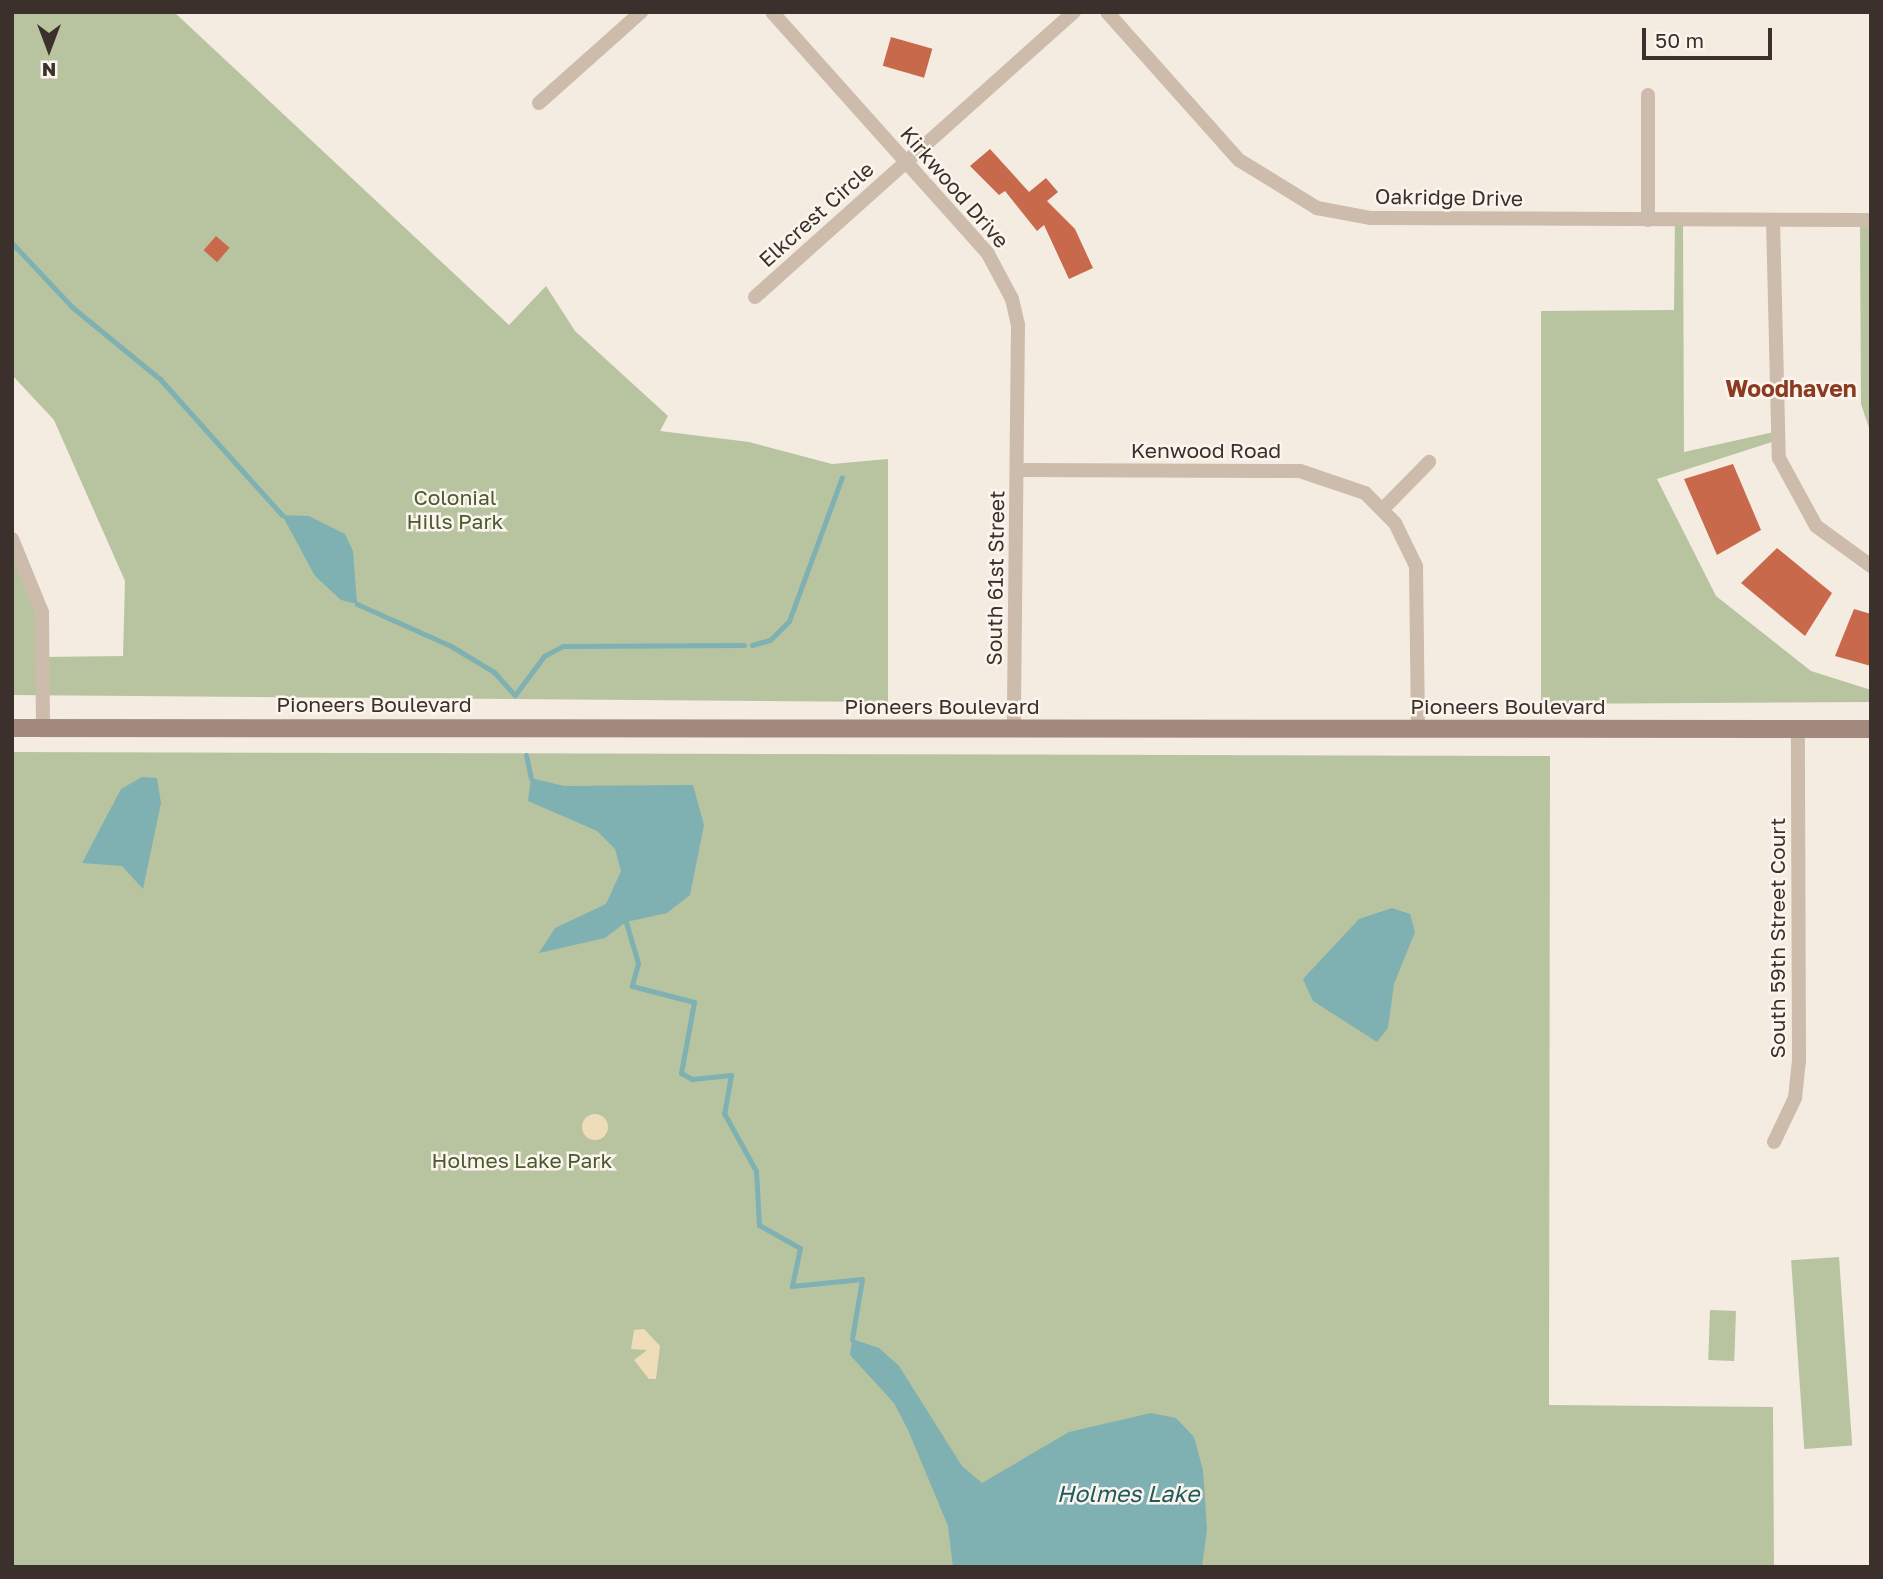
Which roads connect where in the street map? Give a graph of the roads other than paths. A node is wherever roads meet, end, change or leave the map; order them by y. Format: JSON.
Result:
{"nodes":[{"id":1,"x":640,"y":12,"type":"edge"},
{"id":2,"x":772,"y":12,"type":"edge"},
{"id":3,"x":1074,"y":12,"type":"edge"},
{"id":4,"x":1107,"y":12,"type":"edge"},
{"id":5,"x":1648,"y":95,"type":"dead end"},
{"id":6,"x":539,"y":103,"type":"dead end"},
{"id":7,"x":906,"y":162,"type":"junction"},
{"id":8,"x":1648,"y":220,"type":"junction"},
{"id":9,"x":1773,"y":220,"type":"junction"},
{"id":10,"x":1871,"y":220,"type":"edge"},
{"id":11,"x":755,"y":297,"type":"dead end"},
{"id":12,"x":1429,"y":462,"type":"dead end"},
{"id":13,"x":1018,"y":470,"type":"junction"},
{"id":14,"x":1383,"y":509,"type":"junction"},
{"id":15,"x":12,"y":539,"type":"edge"},
{"id":16,"x":1871,"y":566,"type":"edge"},
{"id":17,"x":12,"y":728,"type":"edge"},
{"id":18,"x":43,"y":728,"type":"junction"},
{"id":19,"x":1798,"y":728,"type":"junction"},
{"id":20,"x":1014,"y":729,"type":"junction"},
{"id":21,"x":1418,"y":729,"type":"junction"},
{"id":22,"x":1871,"y":729,"type":"edge"},
{"id":23,"x":1774,"y":1142,"type":"dead end"}],
"edges":[{"from":1,"to":6,"type":"street"},
{"from":2,"to":7,"type":"street","name":"Kirkwood Drive"},
{"from":3,"to":7,"type":"street","name":"Elkcrest Circle"},
{"from":4,"to":8,"type":"street","name":"Oakridge Drive"},
{"from":5,"to":8,"type":"street"},
{"from":7,"to":11,"type":"street","name":"Elkcrest Circle"},
{"from":7,"to":13,"type":"street","name":"Kirkwood Drive"},
{"from":8,"to":9,"type":"street","name":"Oakridge Drive"},
{"from":9,"to":10,"type":"street","name":"Oakridge Drive"},
{"from":9,"to":16,"type":"street"},
{"from":12,"to":14,"type":"street"},
{"from":13,"to":14,"type":"street","name":"Kenwood Road"},
{"from":13,"to":20,"type":"street","name":"South 61st Street"},
{"from":14,"to":21,"type":"street","name":"Kenwood Road"},
{"from":15,"to":18,"type":"street"},
{"from":17,"to":18,"type":"main road","name":"Pioneers Boulevard"},
{"from":18,"to":20,"type":"main road","name":"Pioneers Boulevard"},
{"from":19,"to":21,"type":"main road","name":"Pioneers Boulevard"},
{"from":19,"to":22,"type":"main road","name":"Pioneers Boulevard"},
{"from":19,"to":23,"type":"street","name":"South 59th Street Court"},
{"from":20,"to":21,"type":"main road","name":"Pioneers Boulevard"}]}
